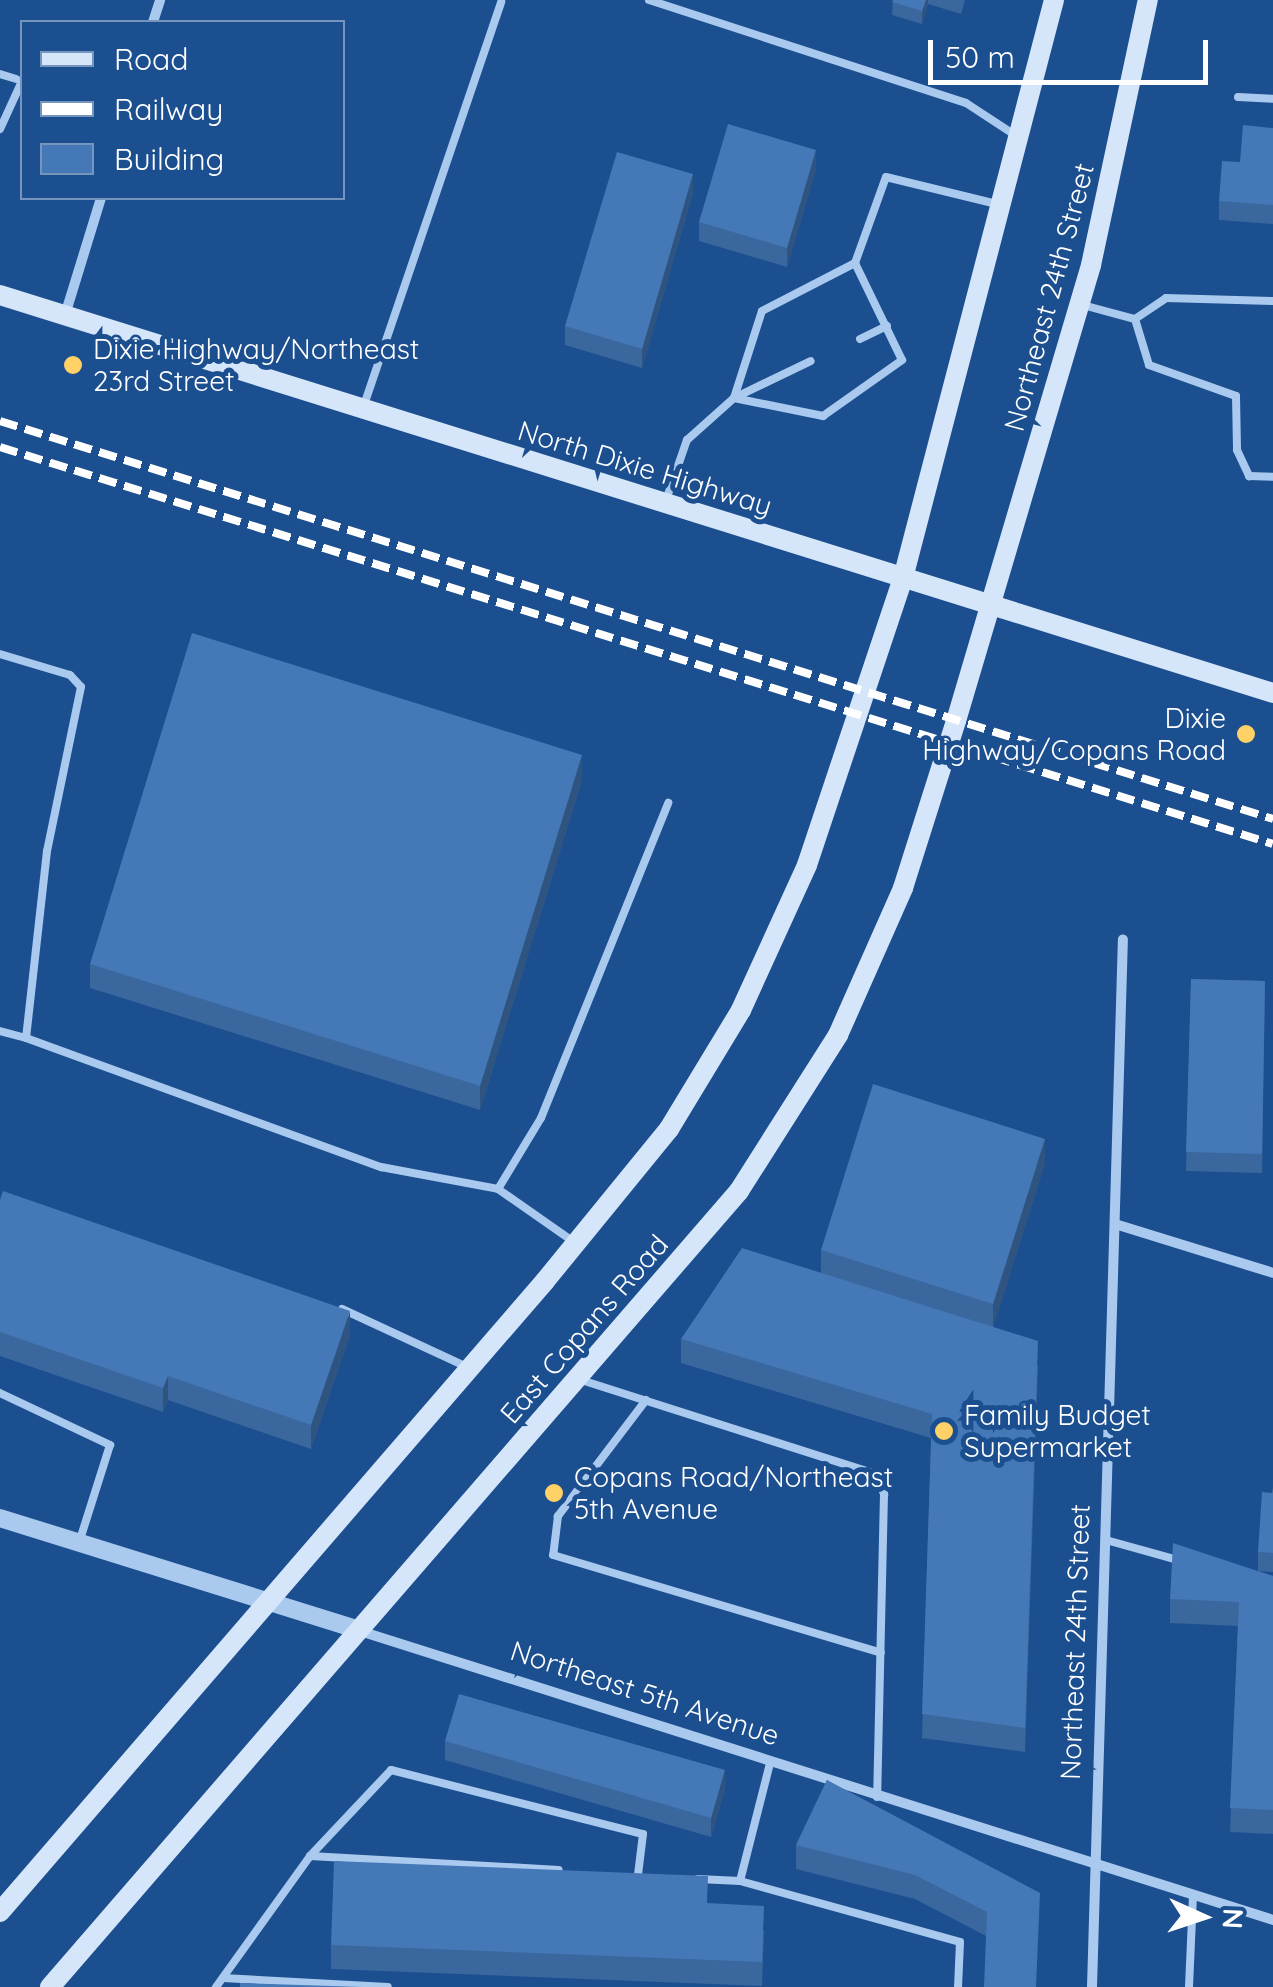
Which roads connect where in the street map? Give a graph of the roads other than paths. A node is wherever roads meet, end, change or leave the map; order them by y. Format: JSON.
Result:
{"nodes":[{"id":1,"x":649,"y":0,"type":"edge"},
{"id":2,"x":1054,"y":0,"type":"edge"},
{"id":3,"x":1148,"y":0,"type":"edge"},
{"id":4,"x":501,"y":2,"type":"edge"},
{"id":5,"x":0,"y":74,"type":"edge"},
{"id":6,"x":19,"y":80,"type":"edge"},
{"id":7,"x":1238,"y":97,"type":"dead end"},
{"id":8,"x":1273,"y":99,"type":"edge"},
{"id":9,"x":0,"y":129,"type":"edge"},
{"id":10,"x":1023,"y":140,"type":"junction"},
{"id":11,"x":99,"y":200,"type":"edge"},
{"id":12,"x":1006,"y":206,"type":"junction"},
{"id":13,"x":855,"y":262,"type":"junction"},
{"id":14,"x":0,"y":294,"type":"edge"},
{"id":15,"x":1273,"y":301,"type":"edge"},
{"id":16,"x":1080,"y":304,"type":"junction"},
{"id":17,"x":65,"y":315,"type":"junction"},
{"id":18,"x":1135,"y":319,"type":"junction"},
{"id":19,"x":887,"y":326,"type":"junction"},
{"id":20,"x":860,"y":338,"type":"dead end"},
{"id":21,"x":811,"y":361,"type":"dead end"},
{"id":22,"x":734,"y":398,"type":"junction"},
{"id":23,"x":363,"y":408,"type":"junction"},
{"id":24,"x":1273,"y":477,"type":"edge"},
{"id":25,"x":665,"y":503,"type":"junction"},
{"id":26,"x":903,"y":578,"type":"junction"},
{"id":27,"x":991,"y":604,"type":"junction"},
{"id":28,"x":0,"y":654,"type":"edge"},
{"id":29,"x":1273,"y":693,"type":"edge"},
{"id":30,"x":668,"y":803,"type":"dead end"},
{"id":31,"x":1123,"y":939,"type":"dead end"},
{"id":32,"x":0,"y":1030,"type":"edge"},
{"id":33,"x":26,"y":1038,"type":"junction"},
{"id":34,"x":498,"y":1189,"type":"junction"},
{"id":35,"x":1114,"y":1224,"type":"junction"},
{"id":36,"x":575,"y":1243,"type":"junction"},
{"id":37,"x":1273,"y":1273,"type":"edge"},
{"id":38,"x":320,"y":1302,"type":"edge"},
{"id":39,"x":468,"y":1368,"type":"junction"},
{"id":40,"x":578,"y":1379,"type":"junction"},
{"id":41,"x":0,"y":1393,"type":"edge"},
{"id":42,"x":646,"y":1400,"type":"junction"},
{"id":43,"x":0,"y":1518,"type":"edge"},
{"id":44,"x":1106,"y":1540,"type":"junction"},
{"id":45,"x":78,"y":1543,"type":"junction"},
{"id":46,"x":1188,"y":1563,"type":"edge"},
{"id":47,"x":268,"y":1602,"type":"junction"},
{"id":48,"x":359,"y":1630,"type":"junction"},
{"id":49,"x":880,"y":1652,"type":"junction"},
{"id":50,"x":770,"y":1763,"type":"junction"},
{"id":51,"x":877,"y":1797,"type":"junction"},
{"id":52,"x":310,"y":1856,"type":"junction"},
{"id":53,"x":1096,"y":1868,"type":"junction"},
{"id":54,"x":580,"y":1872,"type":"edge"},
{"id":55,"x":619,"y":1874,"type":"edge"},
{"id":56,"x":638,"y":1875,"type":"junction"},
{"id":57,"x":656,"y":1876,"type":"edge"},
{"id":58,"x":690,"y":1878,"type":"edge"},
{"id":59,"x":740,"y":1881,"type":"junction"},
{"id":60,"x":1193,"y":1896,"type":"junction"},
{"id":61,"x":0,"y":1912,"type":"edge"},
{"id":62,"x":1273,"y":1920,"type":"edge"},
{"id":63,"x":222,"y":1978,"type":"junction"},
{"id":64,"x":50,"y":1987,"type":"edge"},
{"id":65,"x":216,"y":1987,"type":"edge"},
{"id":66,"x":388,"y":1987,"type":"edge"},
{"id":67,"x":958,"y":1987,"type":"edge"},
{"id":68,"x":1092,"y":1987,"type":"edge"},
{"id":69,"x":1189,"y":1987,"type":"edge"}],
"edges":[{"from":1,"to":10,"type":"lane"},
{"from":2,"to":10,"type":"main road"},
{"from":3,"to":16,"type":"main road","name":"Northeast 24th Street"},
{"from":4,"to":23,"type":"lane"},
{"from":5,"to":6,"type":"lane"},
{"from":6,"to":9,"type":"lane"},
{"from":7,"to":8,"type":"lane"},
{"from":10,"to":12,"type":"main road"},
{"from":11,"to":17,"type":"street"},
{"from":12,"to":13,"type":"lane"},
{"from":12,"to":26,"type":"main road"},
{"from":13,"to":19,"type":"lane"},
{"from":13,"to":22,"type":"lane"},
{"from":14,"to":17,"type":"main road","name":"North Dixie Highway"},
{"from":15,"to":18,"type":"lane"},
{"from":16,"to":18,"type":"lane"},
{"from":16,"to":27,"type":"main road","name":"Northeast 24th Street"},
{"from":17,"to":23,"type":"main road","name":"North Dixie Highway"},
{"from":18,"to":24,"type":"lane"},
{"from":19,"to":20,"type":"lane"},
{"from":19,"to":22,"type":"lane"},
{"from":21,"to":22,"type":"lane"},
{"from":22,"to":25,"type":"lane"},
{"from":23,"to":25,"type":"main road","name":"North Dixie Highway"},
{"from":25,"to":26,"type":"main road","name":"North Dixie Highway"},
{"from":26,"to":27,"type":"main road","name":"North Dixie Highway"},
{"from":26,"to":36,"type":"main road"},
{"from":27,"to":29,"type":"main road","name":"North Dixie Highway"},
{"from":27,"to":40,"type":"main road","name":"East Copans Road"},
{"from":28,"to":33,"type":"lane"},
{"from":30,"to":34,"type":"lane"},
{"from":31,"to":35,"type":"street","name":"Northeast 24th Street"},
{"from":32,"to":33,"type":"lane"},
{"from":33,"to":34,"type":"lane"},
{"from":34,"to":36,"type":"lane"},
{"from":35,"to":37,"type":"street"},
{"from":35,"to":44,"type":"street","name":"Northeast 24th Street"},
{"from":36,"to":39,"type":"main road"},
{"from":38,"to":39,"type":"lane"},
{"from":39,"to":47,"type":"main road"},
{"from":40,"to":42,"type":"lane"},
{"from":40,"to":48,"type":"main road","name":"East Copans Road"},
{"from":41,"to":45,"type":"lane"},
{"from":42,"to":49,"type":"lane"},
{"from":42,"to":49,"type":"lane"},
{"from":43,"to":45,"type":"street","name":"Northeast 5th Avenue"},
{"from":44,"to":46,"type":"lane"},
{"from":44,"to":53,"type":"street","name":"Northeast 24th Street"},
{"from":45,"to":47,"type":"street","name":"Northeast 5th Avenue"},
{"from":47,"to":48,"type":"street","name":"Northeast 5th Avenue"},
{"from":47,"to":61,"type":"main road"},
{"from":48,"to":50,"type":"street","name":"Northeast 5th Avenue"},
{"from":48,"to":64,"type":"main road","name":"East Copans Road"},
{"from":49,"to":51,"type":"lane"},
{"from":50,"to":51,"type":"street","name":"Northeast 5th Avenue"},
{"from":50,"to":59,"type":"lane"},
{"from":51,"to":53,"type":"street","name":"Northeast 5th Avenue"},
{"from":52,"to":54,"type":"lane"},
{"from":52,"to":56,"type":"lane"},
{"from":52,"to":63,"type":"lane"},
{"from":53,"to":60,"type":"street","name":"Northeast 5th Avenue"},
{"from":53,"to":68,"type":"street","name":"Northeast 24th Street"},
{"from":55,"to":56,"type":"lane"},
{"from":56,"to":57,"type":"lane"},
{"from":58,"to":59,"type":"lane"},
{"from":59,"to":67,"type":"lane"},
{"from":60,"to":62,"type":"street","name":"Northeast 5th Avenue"},
{"from":60,"to":69,"type":"lane"},
{"from":63,"to":65,"type":"lane"},
{"from":63,"to":66,"type":"lane"}]}
